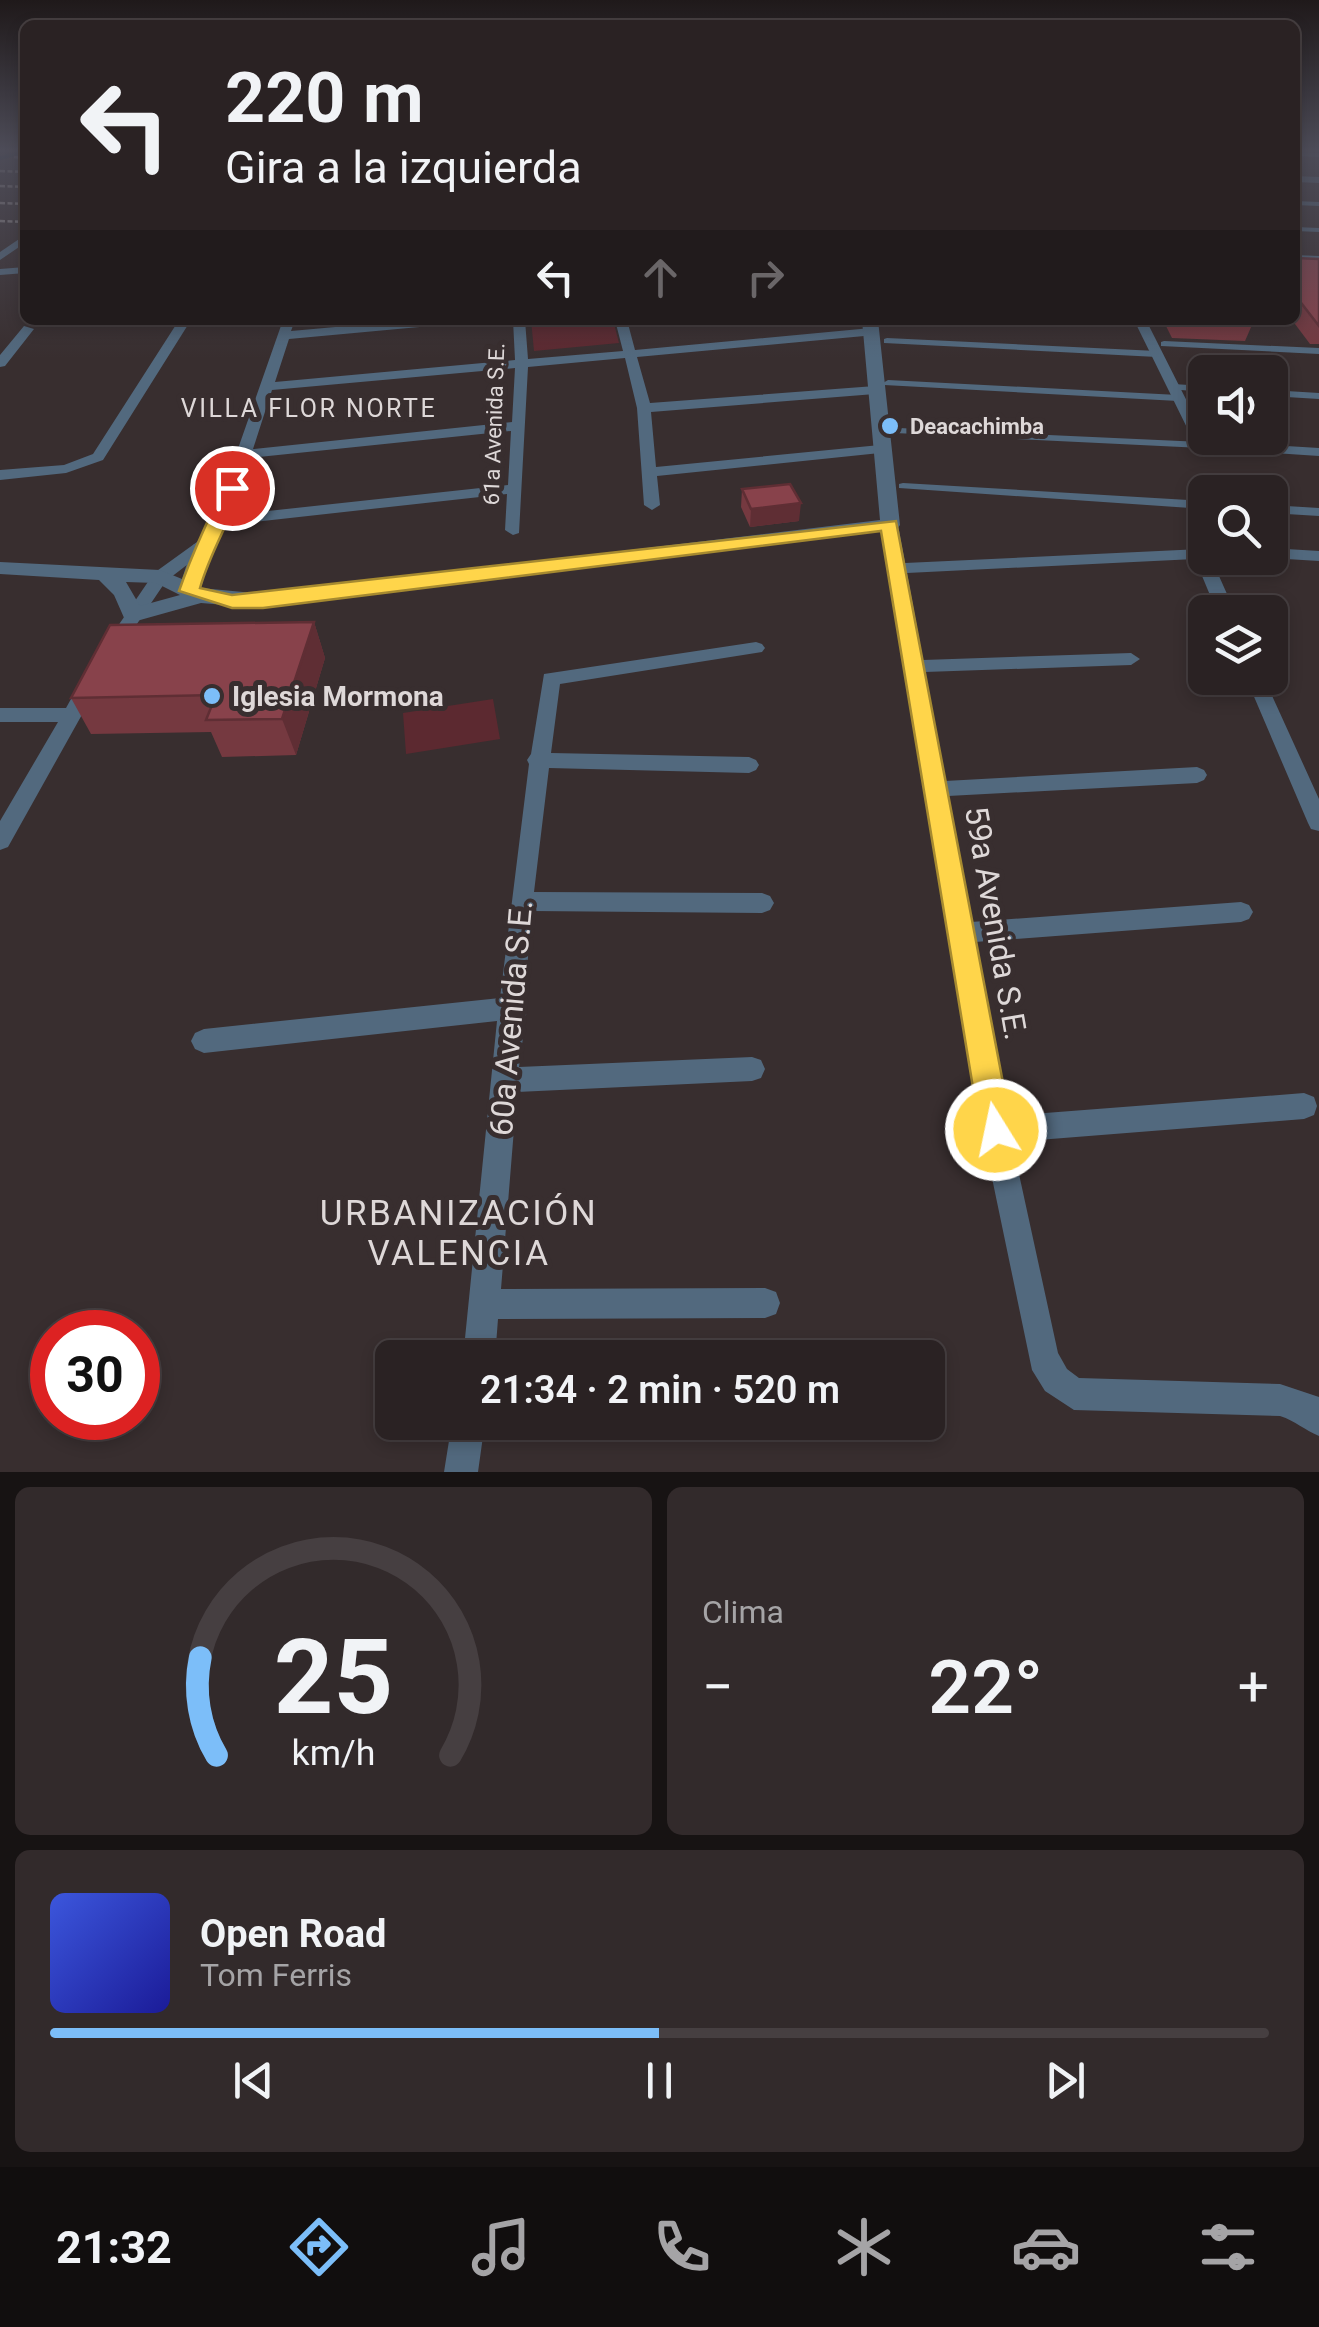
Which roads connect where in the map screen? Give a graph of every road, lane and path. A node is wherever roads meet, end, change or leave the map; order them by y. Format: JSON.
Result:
{"nodes":[{"id":1,"x":20,"y":242,"type":"edge"},
{"id":2,"x":0,"y":258,"type":"edge"},
{"id":3,"x":182,"y":325,"type":"edge"},
{"id":4,"x":287,"y":325,"type":"edge"},
{"id":5,"x":399,"y":325,"type":"edge"},
{"id":6,"x":519,"y":325,"type":"edge"},
{"id":7,"x":622,"y":325,"type":"edge"},
{"id":8,"x":1143,"y":325,"type":"edge"},
{"id":9,"x":28,"y":329,"type":"dead end"},
{"id":10,"x":876,"y":331,"type":"edge"},
{"id":11,"x":283,"y":336,"type":"junction"},
{"id":12,"x":1160,"y":349,"type":"junction"},
{"id":13,"x":1314,"y":351,"type":"edge"},
{"id":14,"x":630,"y":353,"type":"junction"},
{"id":15,"x":0,"y":363,"type":"edge"},
{"id":16,"x":522,"y":363,"type":"junction"},
{"id":17,"x":1319,"y":364,"type":"edge"},
{"id":18,"x":882,"y":386,"type":"junction"},
{"id":19,"x":264,"y":387,"type":"junction"},
{"id":20,"x":1188,"y":391,"type":"edge"},
{"id":21,"x":1176,"y":392,"type":"junction"},
{"id":22,"x":1288,"y":394,"type":"edge"},
{"id":23,"x":1319,"y":396,"type":"edge"},
{"id":24,"x":644,"y":408,"type":"junction"},
{"id":25,"x":1188,"y":416,"type":"edge"},
{"id":26,"x":516,"y":426,"type":"junction"},
{"id":27,"x":899,"y":431,"type":"dead end"},
{"id":28,"x":1188,"y":443,"type":"edge"},
{"id":29,"x":880,"y":449,"type":"junction"},
{"id":30,"x":1288,"y":450,"type":"edge"},
{"id":31,"x":1319,"y":452,"type":"edge"},
{"id":32,"x":244,"y":454,"type":"junction"},
{"id":33,"x":651,"y":472,"type":"junction"},
{"id":34,"x":0,"y":475,"type":"edge"},
{"id":35,"x":904,"y":486,"type":"dead end"},
{"id":36,"x":514,"y":490,"type":"junction"},
{"id":37,"x":1188,"y":504,"type":"edge"},
{"id":38,"x":652,"y":505,"type":"dead end"},
{"id":39,"x":1288,"y":510,"type":"edge"},
{"id":40,"x":1319,"y":512,"type":"edge"},
{"id":41,"x":221,"y":521,"type":"junction"},
{"id":42,"x":890,"y":525,"type":"junction"},
{"id":43,"x":512,"y":530,"type":"dead end"},
{"id":44,"x":203,"y":545,"type":"junction"},
{"id":45,"x":1188,"y":555,"type":"edge"},
{"id":46,"x":1288,"y":555,"type":"edge"},
{"id":47,"x":1319,"y":556,"type":"edge"},
{"id":48,"x":0,"y":568,"type":"edge"},
{"id":49,"x":899,"y":568,"type":"junction"},
{"id":50,"x":105,"y":574,"type":"junction"},
{"id":51,"x":160,"y":577,"type":"junction"},
{"id":52,"x":195,"y":593,"type":"junction"},
{"id":53,"x":133,"y":615,"type":"junction"},
{"id":54,"x":756,"y":648,"type":"dead end"},
{"id":55,"x":1131,"y":659,"type":"dead end"},
{"id":56,"x":917,"y":666,"type":"junction"},
{"id":57,"x":1263,"y":695,"type":"edge"},
{"id":58,"x":0,"y":715,"type":"edge"},
{"id":59,"x":70,"y":715,"type":"junction"},
{"id":60,"x":537,"y":760,"type":"junction"},
{"id":61,"x":749,"y":765,"type":"dead end"},
{"id":62,"x":1196,"y":776,"type":"dead end"},
{"id":63,"x":938,"y":789,"type":"junction"},
{"id":64,"x":1319,"y":823,"type":"edge"},
{"id":65,"x":0,"y":841,"type":"edge"},
{"id":66,"x":521,"y":901,"type":"junction"},
{"id":67,"x":762,"y":903,"type":"dead end"},
{"id":68,"x":1241,"y":912,"type":"dead end"},
{"id":69,"x":962,"y":933,"type":"junction"},
{"id":70,"x":514,"y":1008,"type":"junction"},
{"id":71,"x":204,"y":1041,"type":"dead end"},
{"id":72,"x":752,"y":1069,"type":"dead end"},
{"id":73,"x":505,"y":1080,"type":"junction"},
{"id":74,"x":1304,"y":1106,"type":"dead end"},
{"id":75,"x":996,"y":1130,"type":"junction"},
{"id":76,"x":765,"y":1303,"type":"dead end"},
{"id":77,"x":487,"y":1304,"type":"junction"},
{"id":78,"x":481,"y":1340,"type":"edge"},
{"id":79,"x":1319,"y":1420,"type":"edge"},
{"id":80,"x":465,"y":1440,"type":"edge"},
{"id":81,"x":461,"y":1472,"type":"edge"}],
"edges":[{"from":1,"to":2,"type":"street"},
{"from":3,"to":34,"type":"street"},
{"from":4,"to":11,"type":"street"},
{"from":5,"to":11,"type":"street"},
{"from":6,"to":16,"type":"street","name":"61a Avenida S.E."},
{"from":7,"to":14,"type":"street"},
{"from":8,"to":12,"type":"street"},
{"from":9,"to":15,"type":"street"},
{"from":10,"to":12,"type":"street"},
{"from":10,"to":14,"type":"street"},
{"from":10,"to":18,"type":"street","name":"59a Avenida S.E."},
{"from":11,"to":19,"type":"street"},
{"from":12,"to":13,"type":"street"},
{"from":12,"to":21,"type":"street"},
{"from":13,"to":17,"type":"street"},
{"from":14,"to":16,"type":"street"},
{"from":14,"to":24,"type":"street"},
{"from":16,"to":19,"type":"street"},
{"from":16,"to":26,"type":"street","name":"61a Avenida S.E."},
{"from":18,"to":21,"type":"street"},
{"from":18,"to":24,"type":"street"},
{"from":18,"to":29,"type":"street","name":"59a Avenida S.E."},
{"from":19,"to":32,"type":"street"},
{"from":20,"to":21,"type":"street"},
{"from":21,"to":25,"type":"street"},
{"from":22,"to":23,"type":"street"},
{"from":24,"to":33,"type":"street"},
{"from":26,"to":32,"type":"street"},
{"from":26,"to":36,"type":"street","name":"61a Avenida S.E."},
{"from":27,"to":28,"type":"street"},
{"from":29,"to":33,"type":"street"},
{"from":29,"to":42,"type":"street","name":"59a Avenida S.E."},
{"from":30,"to":31,"type":"street"},
{"from":32,"to":41,"type":"street"},
{"from":33,"to":38,"type":"street"},
{"from":35,"to":37,"type":"street"},
{"from":36,"to":41,"type":"street"},
{"from":36,"to":43,"type":"street","name":"61a Avenida S.E."},
{"from":39,"to":40,"type":"street"},
{"from":41,"to":44,"type":"street"},
{"from":42,"to":49,"type":"street","name":"59a Avenida S.E."},
{"from":42,"to":52,"type":"street"},
{"from":44,"to":51,"type":"street"},
{"from":44,"to":52,"type":"street"},
{"from":45,"to":49,"type":"street"},
{"from":46,"to":47,"type":"street"},
{"from":48,"to":50,"type":"street"},
{"from":49,"to":56,"type":"street","name":"59a Avenida S.E."},
{"from":50,"to":51,"type":"street"},
{"from":50,"to":53,"type":"street"},
{"from":51,"to":52,"type":"street"},
{"from":51,"to":53,"type":"street"},
{"from":52,"to":53,"type":"street"},
{"from":53,"to":59,"type":"street"},
{"from":54,"to":60,"type":"street","name":"60a Avenida S.E."},
{"from":55,"to":56,"type":"street"},
{"from":56,"to":63,"type":"street","name":"59a Avenida S.E."},
{"from":57,"to":64,"type":"street"},
{"from":58,"to":59,"type":"street"},
{"from":59,"to":65,"type":"street"},
{"from":60,"to":61,"type":"street"},
{"from":60,"to":66,"type":"street","name":"60a Avenida S.E."},
{"from":62,"to":63,"type":"street"},
{"from":63,"to":69,"type":"street","name":"59a Avenida S.E."},
{"from":66,"to":67,"type":"street"},
{"from":66,"to":70,"type":"street","name":"60a Avenida S.E."},
{"from":68,"to":69,"type":"street"},
{"from":69,"to":75,"type":"street","name":"59a Avenida S.E."},
{"from":70,"to":71,"type":"street"},
{"from":70,"to":73,"type":"street","name":"60a Avenida S.E."},
{"from":72,"to":73,"type":"street"},
{"from":73,"to":77,"type":"street","name":"60a Avenida S.E."},
{"from":74,"to":75,"type":"street"},
{"from":75,"to":79,"type":"street","name":"59a Avenida S.E."},
{"from":76,"to":77,"type":"street"},
{"from":77,"to":78,"type":"street","name":"60a Avenida S.E."},
{"from":80,"to":81,"type":"street"}]}
